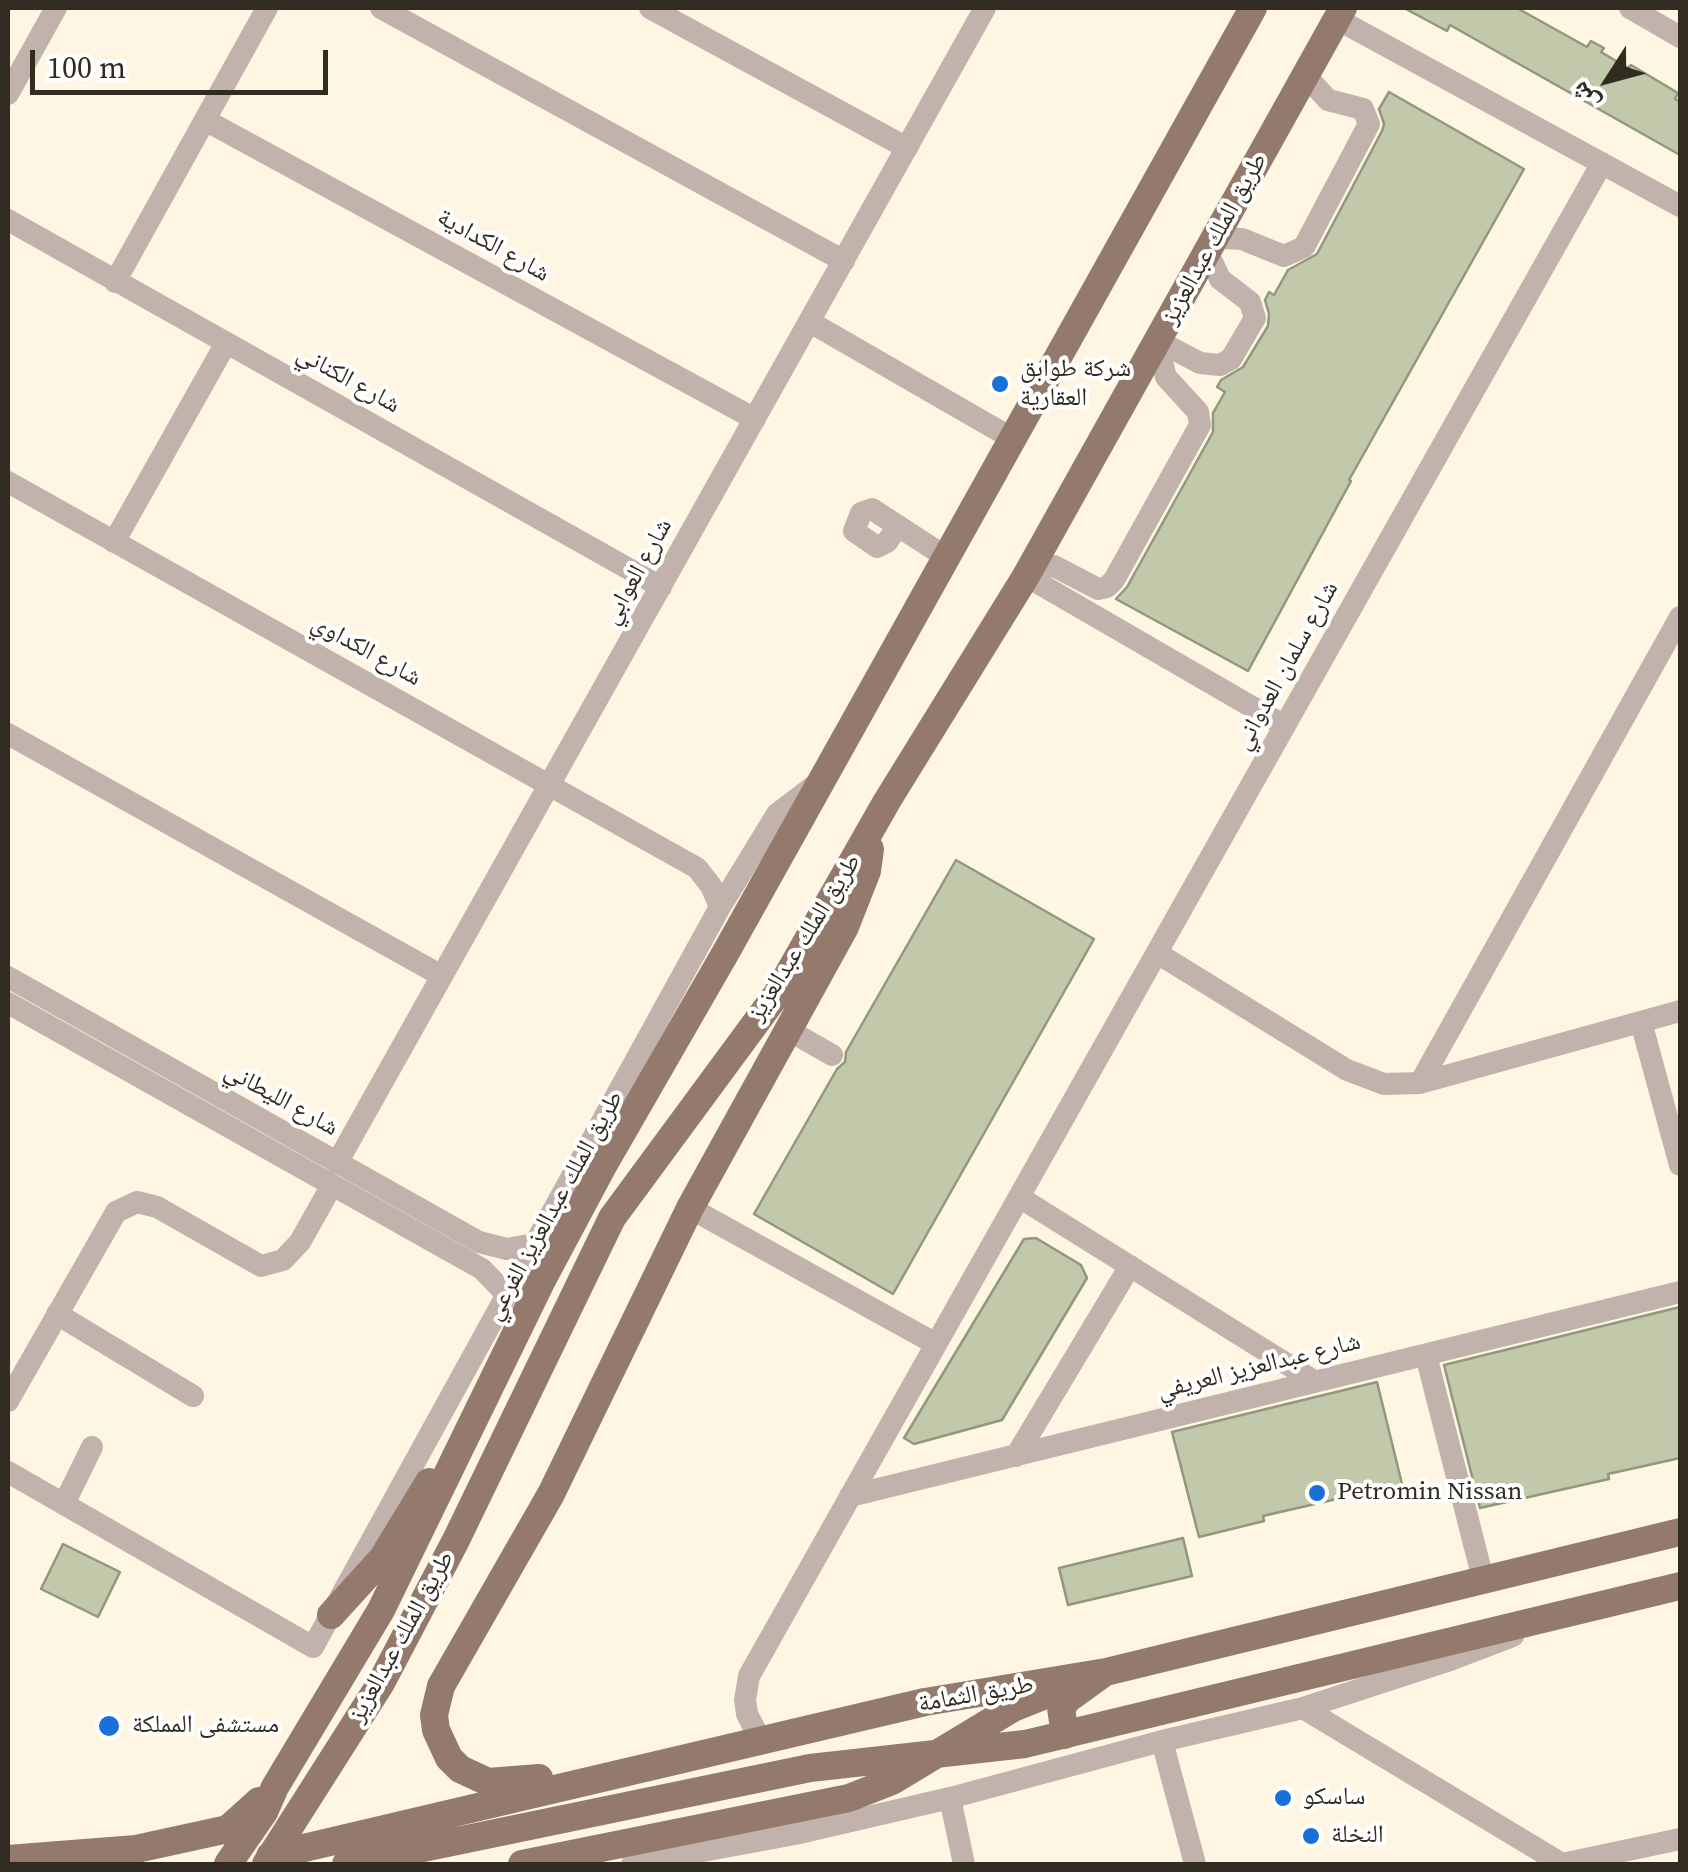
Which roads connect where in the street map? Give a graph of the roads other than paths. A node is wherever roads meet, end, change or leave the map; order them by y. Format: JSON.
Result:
{"nodes":[{"id":1,"x":56,"y":8,"type":"edge"},
{"id":2,"x":381,"y":8,"type":"edge"},
{"id":3,"x":650,"y":8,"type":"edge"},
{"id":4,"x":985,"y":8,"type":"edge"},
{"id":5,"x":1253,"y":8,"type":"edge"},
{"id":6,"x":1630,"y":8,"type":"edge"},
{"id":7,"x":262,"y":9,"type":"edge"},
{"id":8,"x":1340,"y":13,"type":"edge"},
{"id":9,"x":1680,"y":38,"type":"edge"},
{"id":10,"x":1306,"y":76,"type":"junction"},
{"id":11,"x":8,"y":94,"type":"edge"},
{"id":12,"x":205,"y":120,"type":"junction"},
{"id":13,"x":907,"y":148,"type":"junction"},
{"id":14,"x":1602,"y":163,"type":"junction"},
{"id":15,"x":1680,"y":206,"type":"edge"},
{"id":16,"x":8,"y":220,"type":"edge"},
{"id":17,"x":1210,"y":246,"type":"junction"},
{"id":18,"x":844,"y":260,"type":"junction"},
{"id":19,"x":116,"y":282,"type":"junction"},
{"id":20,"x":810,"y":322,"type":"junction"},
{"id":21,"x":1158,"y":342,"type":"junction"},
{"id":22,"x":226,"y":343,"type":"junction"},
{"id":23,"x":755,"y":420,"type":"junction"},
{"id":24,"x":1013,"y":438,"type":"junction"},
{"id":25,"x":8,"y":482,"type":"edge"},
{"id":26,"x":898,"y":526,"type":"dead end"},
{"id":27,"x":114,"y":542,"type":"junction"},
{"id":28,"x":946,"y":557,"type":"junction"},
{"id":29,"x":1028,"y":573,"type":"junction"},
{"id":30,"x":661,"y":587,"type":"junction"},
{"id":31,"x":1680,"y":620,"type":"edge"},
{"id":32,"x":1285,"y":726,"type":"junction"},
{"id":33,"x":8,"y":734,"type":"edge"},
{"id":34,"x":819,"y":782,"type":"junction"},
{"id":35,"x":549,"y":786,"type":"junction"},
{"id":36,"x":872,"y":828,"type":"junction"},
{"id":37,"x":697,"y":868,"type":"junction"},
{"id":38,"x":743,"y":868,"type":"junction"},
{"id":39,"x":720,"y":906,"type":"junction"},
{"id":40,"x":1156,"y":953,"type":"junction"},
{"id":41,"x":442,"y":976,"type":"junction"},
{"id":42,"x":8,"y":977,"type":"edge"},
{"id":43,"x":8,"y":1003,"type":"edge"},
{"id":44,"x":1680,"y":1011,"type":"edge"},
{"id":45,"x":1641,"y":1022,"type":"junction"},
{"id":46,"x":790,"y":1032,"type":"junction"},
{"id":47,"x":832,"y":1056,"type":"dead end"},
{"id":48,"x":1420,"y":1083,"type":"junction"},
{"id":49,"x":1680,"y":1165,"type":"edge"},
{"id":50,"x":334,"y":1174,"type":"junction"},
{"id":51,"x":1019,"y":1196,"type":"junction"},
{"id":52,"x":690,"y":1208,"type":"junction"},
{"id":53,"x":534,"y":1244,"type":"junction"},
{"id":54,"x":1130,"y":1266,"type":"junction"},
{"id":55,"x":1680,"y":1292,"type":"edge"},
{"id":56,"x":506,"y":1295,"type":"junction"},
{"id":57,"x":57,"y":1314,"type":"junction"},
{"id":58,"x":936,"y":1344,"type":"junction"},
{"id":59,"x":1426,"y":1355,"type":"junction"},
{"id":60,"x":1314,"y":1381,"type":"junction"},
{"id":61,"x":193,"y":1396,"type":"dead end"},
{"id":62,"x":8,"y":1401,"type":"edge"},
{"id":63,"x":466,"y":1440,"type":"junction"},
{"id":64,"x":92,"y":1447,"type":"dead end"},
{"id":65,"x":1016,"y":1456,"type":"junction"},
{"id":66,"x":8,"y":1472,"type":"edge"},
{"id":67,"x":850,"y":1496,"type":"junction"},
{"id":68,"x":64,"y":1504,"type":"junction"},
{"id":69,"x":1680,"y":1532,"type":"edge"},
{"id":70,"x":1483,"y":1579,"type":"junction"},
{"id":71,"x":1680,"y":1586,"type":"edge"},
{"id":72,"x":1579,"y":1610,"type":"junction"},
{"id":73,"x":331,"y":1615,"type":"junction"},
{"id":74,"x":1106,"y":1672,"type":"junction"},
{"id":75,"x":1302,"y":1708,"type":"junction"},
{"id":76,"x":1064,"y":1735,"type":"junction"},
{"id":77,"x":1162,"y":1741,"type":"junction"},
{"id":78,"x":762,"y":1742,"type":"junction"},
{"id":79,"x":942,"y":1751,"type":"junction"},
{"id":80,"x":614,"y":1777,"type":"junction"},
{"id":81,"x":950,"y":1798,"type":"junction"},
{"id":82,"x":276,"y":1808,"type":"junction"},
{"id":83,"x":1680,"y":1839,"type":"edge"},
{"id":84,"x":8,"y":1859,"type":"edge"},
{"id":85,"x":268,"y":1860,"type":"edge"},
{"id":86,"x":228,"y":1864,"type":"edge"},
{"id":87,"x":346,"y":1864,"type":"edge"},
{"id":88,"x":522,"y":1864,"type":"edge"},
{"id":89,"x":632,"y":1864,"type":"edge"},
{"id":90,"x":964,"y":1864,"type":"edge"},
{"id":91,"x":1194,"y":1864,"type":"edge"},
{"id":92,"x":1562,"y":1864,"type":"edge"}],
"edges":[{"from":1,"to":11,"type":"street"},
{"from":2,"to":18,"type":"street"},
{"from":3,"to":13,"type":"street"},
{"from":4,"to":13,"type":"street","name":"شارع العوابي"},
{"from":5,"to":24,"type":"main road","name":"طريق الملك عبدالعزيز"},
{"from":6,"to":9,"type":"street"},
{"from":7,"to":12,"type":"street"},
{"from":8,"to":10,"type":"main road","name":"طريق الملك عبدالعزيز"},
{"from":8,"to":14,"type":"street"},
{"from":10,"to":17,"type":"main road","name":"طريق الملك عبدالعزيز"},
{"from":10,"to":17,"type":"street"},
{"from":12,"to":19,"type":"street"},
{"from":12,"to":23,"type":"street","name":"شارع الكدادية"},
{"from":13,"to":18,"type":"street","name":"شارع العوابي"},
{"from":14,"to":15,"type":"street"},
{"from":14,"to":32,"type":"street","name":"شارع سلمان العدواني"},
{"from":16,"to":19,"type":"street","name":"شارع الكناني"},
{"from":17,"to":21,"type":"main road","name":"طريق الملك عبدالعزيز"},
{"from":17,"to":21,"type":"street"},
{"from":18,"to":20,"type":"street","name":"شارع العوابي"},
{"from":19,"to":22,"type":"street","name":"شارع الكناني"},
{"from":20,"to":23,"type":"street","name":"شارع العوابي"},
{"from":20,"to":24,"type":"street"},
{"from":21,"to":29,"type":"main road","name":"طريق الملك عبدالعزيز"},
{"from":21,"to":29,"type":"street"},
{"from":22,"to":27,"type":"street"},
{"from":22,"to":30,"type":"street","name":"شارع الكناني"},
{"from":23,"to":30,"type":"street","name":"شارع العوابي"},
{"from":24,"to":28,"type":"main road","name":"طريق الملك عبدالعزيز"},
{"from":25,"to":27,"type":"street","name":"شارع الكداوي"},
{"from":26,"to":28,"type":"street"},
{"from":27,"to":35,"type":"street","name":"شارع الكداوي"},
{"from":28,"to":34,"type":"main road","name":"طريق الملك عبدالعزيز"},
{"from":29,"to":32,"type":"street"},
{"from":29,"to":36,"type":"main road","name":"طريق الملك عبدالعزيز"},
{"from":30,"to":35,"type":"street","name":"شارع العوابي"},
{"from":31,"to":48,"type":"street"},
{"from":32,"to":40,"type":"street","name":"شارع سلمان العدواني"},
{"from":33,"to":41,"type":"street"},
{"from":34,"to":38,"type":"street","name":"طريق الملك عبدالعزيز الفرعي"},
{"from":34,"to":63,"type":"main road","name":"طريق الملك عبدالعزيز"},
{"from":35,"to":37,"type":"street","name":"شارع الكداوي"},
{"from":35,"to":41,"type":"street","name":"شارع العوابي"},
{"from":36,"to":46,"type":"main road"},
{"from":36,"to":82,"type":"main road","name":"طريق الملك عبدالعزيز"},
{"from":37,"to":38,"type":"street","name":"شارع الكداوي"},
{"from":37,"to":39,"type":"street","name":"شارع الكداوي"},
{"from":38,"to":39,"type":"street","name":"طريق الملك عبدالعزيز الفرعي"},
{"from":39,"to":53,"type":"street","name":"طريق الملك عبدالعزيز الفرعي"},
{"from":40,"to":48,"type":"street"},
{"from":40,"to":51,"type":"street","name":"شارع سلمان العدواني"},
{"from":41,"to":50,"type":"street","name":"شارع العوابي"},
{"from":42,"to":50,"type":"street","name":"شارع الليطاني"},
{"from":43,"to":50,"type":"street","name":"شارع الليطاني"},
{"from":44,"to":45,"type":"street"},
{"from":45,"to":48,"type":"street"},
{"from":45,"to":49,"type":"street"},
{"from":46,"to":47,"type":"street"},
{"from":46,"to":52,"type":"main road"},
{"from":50,"to":53,"type":"street","name":"شارع الليطاني"},
{"from":50,"to":56,"type":"street","name":"شارع الليطاني"},
{"from":50,"to":57,"type":"street","name":"شارع العوابي"},
{"from":51,"to":54,"type":"street"},
{"from":51,"to":58,"type":"street","name":"شارع سلمان العدواني"},
{"from":52,"to":58,"type":"street"},
{"from":52,"to":80,"type":"main road"},
{"from":53,"to":56,"type":"street","name":"طريق الملك عبدالعزيز الفرعي"},
{"from":54,"to":60,"type":"street"},
{"from":54,"to":65,"type":"street"},
{"from":55,"to":59,"type":"street","name":"شارع عبدالعزيز العريفي"},
{"from":56,"to":73,"type":"street","name":"طريق الملك عبدالعزيز الفرعي"},
{"from":57,"to":61,"type":"street"},
{"from":57,"to":62,"type":"street"},
{"from":58,"to":67,"type":"street","name":"شارع سلمان العدواني"},
{"from":59,"to":60,"type":"street","name":"شارع عبدالعزيز العريفي"},
{"from":59,"to":70,"type":"street"},
{"from":60,"to":65,"type":"street","name":"شارع عبدالعزيز العريفي"},
{"from":63,"to":73,"type":"main road"},
{"from":63,"to":82,"type":"main road","name":"طريق الملك عبدالعزيز"},
{"from":64,"to":68,"type":"street"},
{"from":65,"to":67,"type":"street","name":"شارع عبدالعزيز العريفي"},
{"from":66,"to":68,"type":"street"},
{"from":67,"to":78,"type":"street","name":"شارع سلمان العدواني"},
{"from":68,"to":73,"type":"street","name":"طريق الملك عبدالعزيز الفرعي"},
{"from":69,"to":70,"type":"main road","name":"طريق الثمامة"},
{"from":70,"to":74,"type":"main road","name":"طريق الثمامة"},
{"from":71,"to":72,"type":"main road","name":"طريق الثمامة"},
{"from":72,"to":75,"type":"street"},
{"from":72,"to":76,"type":"main road","name":"طريق الثمامة"},
{"from":74,"to":76,"type":"main road"},
{"from":74,"to":78,"type":"main road","name":"طريق الثمامة"},
{"from":74,"to":79,"type":"main road"},
{"from":75,"to":77,"type":"street"},
{"from":75,"to":92,"type":"street"},
{"from":76,"to":79,"type":"main road","name":"طريق الثمامة"},
{"from":77,"to":81,"type":"street"},
{"from":77,"to":91,"type":"street"},
{"from":78,"to":80,"type":"main road","name":"طريق الثمامة"},
{"from":79,"to":87,"type":"main road","name":"طريق الثمامة"},
{"from":79,"to":88,"type":"main road"},
{"from":80,"to":85,"type":"main road","name":"طريق الثمامة"},
{"from":81,"to":89,"type":"street"},
{"from":81,"to":90,"type":"street"},
{"from":82,"to":84,"type":"main road","name":"طريق الملك عبدالعزيز"},
{"from":82,"to":85,"type":"main road","name":"طريق الملك عبدالعزيز"},
{"from":82,"to":86,"type":"main road","name":"طريق الملك عبدالعزيز"},
{"from":83,"to":92,"type":"street"}]}
